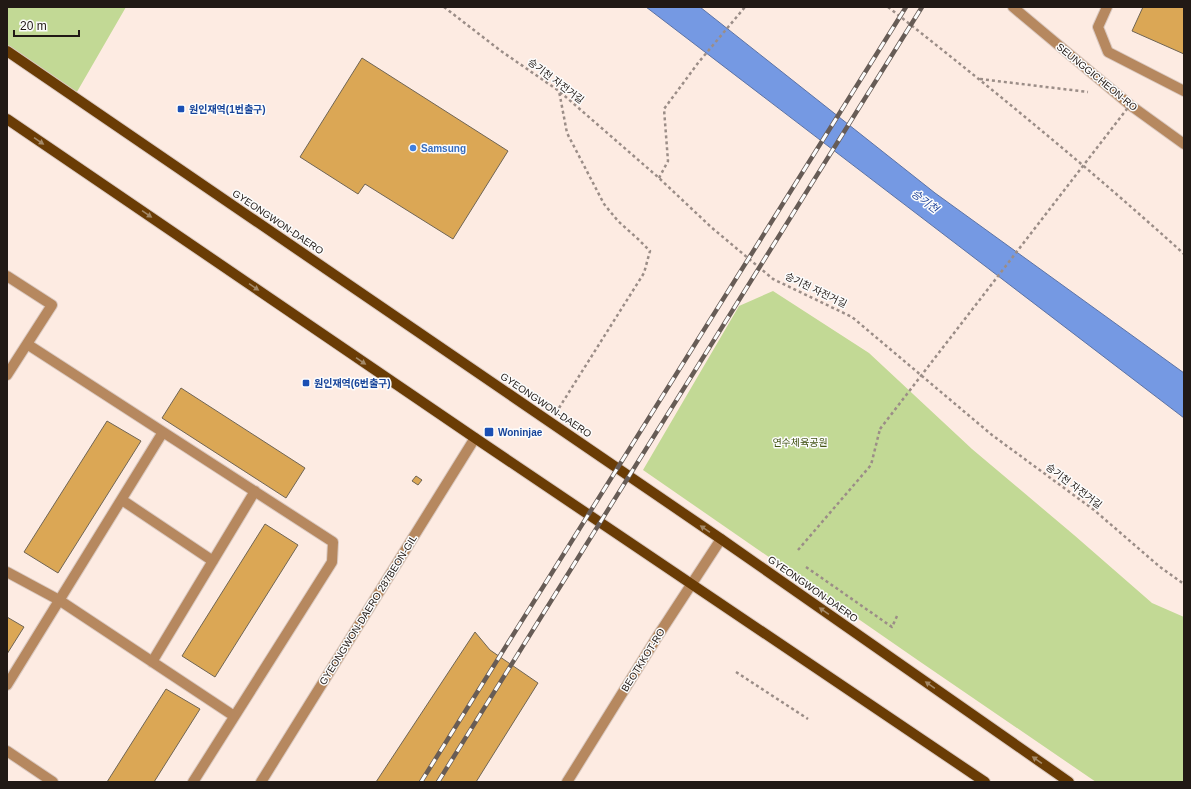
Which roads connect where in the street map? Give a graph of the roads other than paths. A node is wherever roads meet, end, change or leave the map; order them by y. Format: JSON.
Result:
{"nodes":[{"id":1,"x":1013,"y":7,"type":"edge"},
{"id":2,"x":1107,"y":7,"type":"edge"},
{"id":3,"x":7,"y":51,"type":"edge"},
{"id":4,"x":1184,"y":91,"type":"edge"},
{"id":5,"x":7,"y":118,"type":"edge"},
{"id":6,"x":1184,"y":144,"type":"edge"},
{"id":7,"x":7,"y":276,"type":"edge"},
{"id":8,"x":27,"y":344,"type":"junction"},
{"id":9,"x":7,"y":375,"type":"edge"},
{"id":10,"x":163,"y":432,"type":"junction"},
{"id":11,"x":475,"y":438,"type":"junction"},
{"id":12,"x":255,"y":491,"type":"junction"},
{"id":13,"x":122,"y":500,"type":"junction"},
{"id":14,"x":721,"y":539,"type":"junction"},
{"id":15,"x":213,"y":561,"type":"junction"},
{"id":16,"x":7,"y":572,"type":"edge"},
{"id":17,"x":692,"y":584,"type":"junction"},
{"id":18,"x":59,"y":600,"type":"junction"},
{"id":19,"x":152,"y":662,"type":"junction"},
{"id":20,"x":7,"y":685,"type":"edge"},
{"id":21,"x":234,"y":716,"type":"junction"},
{"id":22,"x":7,"y":751,"type":"edge"},
{"id":23,"x":53,"y":782,"type":"edge"},
{"id":24,"x":193,"y":782,"type":"edge"},
{"id":25,"x":261,"y":782,"type":"edge"},
{"id":26,"x":567,"y":782,"type":"edge"},
{"id":27,"x":985,"y":782,"type":"edge"},
{"id":28,"x":1069,"y":782,"type":"edge"}],
"edges":[{"from":1,"to":6,"type":"street","name":"SEUNGGICHEON-RO"},
{"from":2,"to":4,"type":"street"},
{"from":14,"to":3,"type":"main road","name":"GYEONGWON-DAERO","one_way":true},
{"from":5,"to":11,"type":"main road","one_way":true},
{"from":7,"to":8,"type":"street"},
{"from":8,"to":9,"type":"street"},
{"from":8,"to":10,"type":"street"},
{"from":10,"to":12,"type":"street"},
{"from":10,"to":13,"type":"street"},
{"from":11,"to":17,"type":"main road"},
{"from":11,"to":25,"type":"street","name":"GYEONGWON-DAERO 287BEON-GIL"},
{"from":12,"to":15,"type":"street"},
{"from":12,"to":21,"type":"street"},
{"from":13,"to":15,"type":"street"},
{"from":13,"to":18,"type":"street"},
{"from":14,"to":17,"type":"street","name":"BEOTKKOT-RO"},
{"from":28,"to":14,"type":"main road","name":"GYEONGWON-DAERO","one_way":true},
{"from":15,"to":19,"type":"street"},
{"from":16,"to":18,"type":"street"},
{"from":17,"to":26,"type":"street","name":"BEOTKKOT-RO"},
{"from":17,"to":27,"type":"main road"},
{"from":18,"to":19,"type":"street"},
{"from":18,"to":20,"type":"street"},
{"from":19,"to":21,"type":"street"},
{"from":21,"to":24,"type":"street"},
{"from":22,"to":23,"type":"street"}]}
